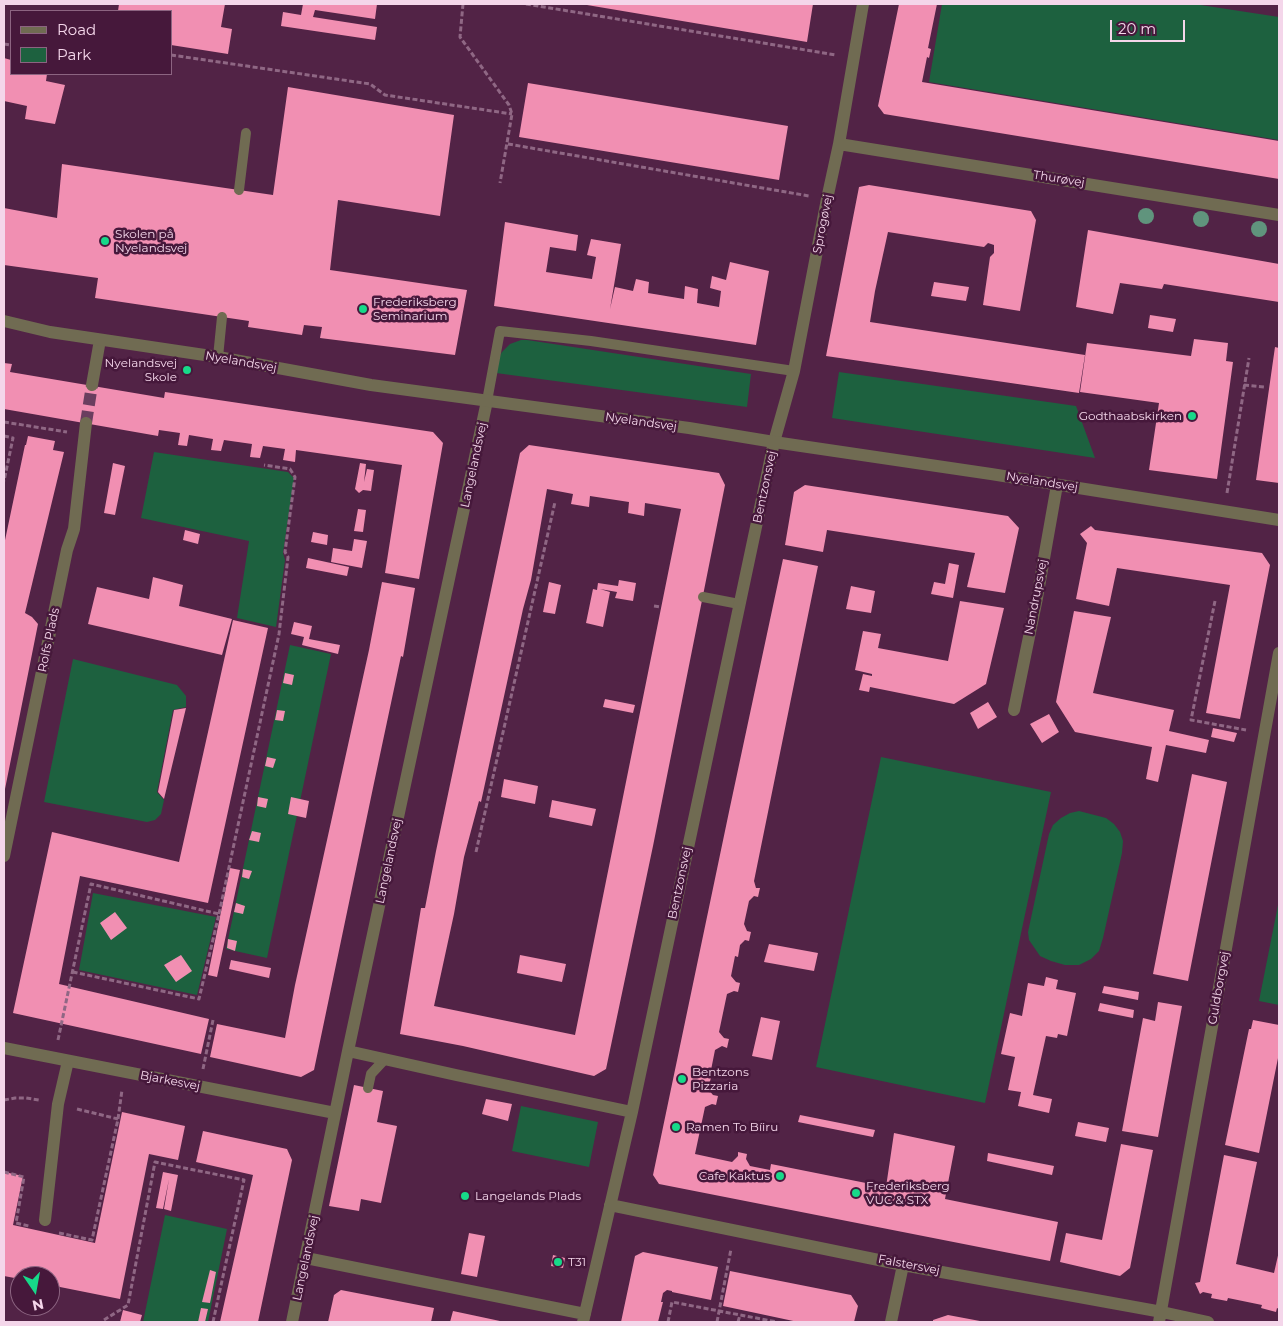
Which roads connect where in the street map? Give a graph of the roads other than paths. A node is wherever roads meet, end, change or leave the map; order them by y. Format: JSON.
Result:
{"nodes":[{"id":1,"x":863,"y":4,"type":"edge"},
{"id":2,"x":246,"y":133,"type":"dead end"},
{"id":3,"x":839,"y":144,"type":"junction"},
{"id":4,"x":239,"y":190,"type":"dead end"},
{"id":5,"x":1279,"y":215,"type":"edge"},
{"id":6,"x":222,"y":317,"type":"dead end"},
{"id":7,"x":4,"y":321,"type":"edge"},
{"id":8,"x":100,"y":340,"type":"junction"},
{"id":9,"x":218,"y":357,"type":"junction"},
{"id":10,"x":794,"y":371,"type":"junction"},
{"id":11,"x":92,"y":386,"type":"tunnel mouth"},
{"id":12,"x":487,"y":401,"type":"junction"},
{"id":13,"x":86,"y":429,"type":"tunnel mouth"},
{"id":14,"x":774,"y":442,"type":"junction"},
{"id":15,"x":1056,"y":485,"type":"junction"},
{"id":16,"x":1279,"y":520,"type":"edge"},
{"id":17,"x":703,"y":597,"type":"dead end"},
{"id":18,"x":740,"y":604,"type":"junction"},
{"id":19,"x":1279,"y":653,"type":"edge"},
{"id":20,"x":1014,"y":710,"type":"dead end"},
{"id":21,"x":6,"y":831,"type":"edge"},
{"id":22,"x":4,"y":856,"type":"edge"},
{"id":23,"x":4,"y":1048,"type":"edge"},
{"id":24,"x":348,"y":1051,"type":"junction"},
{"id":25,"x":386,"y":1059,"type":"junction"},
{"id":26,"x":68,"y":1061,"type":"junction"},
{"id":27,"x":368,"y":1088,"type":"dead end"},
{"id":28,"x":335,"y":1112,"type":"junction"},
{"id":29,"x":632,"y":1112,"type":"junction"},
{"id":30,"x":610,"y":1205,"type":"junction"},
{"id":31,"x":45,"y":1220,"type":"dead end"},
{"id":32,"x":306,"y":1258,"type":"junction"},
{"id":33,"x":903,"y":1264,"type":"junction"},
{"id":34,"x":1160,"y":1317,"type":"edge"},
{"id":35,"x":584,"y":1318,"type":"edge"},
{"id":36,"x":292,"y":1322,"type":"edge"},
{"id":37,"x":892,"y":1322,"type":"edge"},
{"id":38,"x":1208,"y":1322,"type":"edge"}],
"edges":[{"from":1,"to":3,"type":"street","name":"Sprogøvej"},
{"from":2,"to":4,"type":"lane"},
{"from":3,"to":5,"type":"street","name":"Thurøvej"},
{"from":3,"to":10,"type":"street","name":"Sprogøvej"},
{"from":6,"to":9,"type":"lane"},
{"from":7,"to":8,"type":"street","name":"Nyelandsvej"},
{"from":8,"to":9,"type":"street","name":"Nyelandsvej"},
{"from":8,"to":11,"type":"street"},
{"from":9,"to":12,"type":"street","name":"Nyelandsvej"},
{"from":10,"to":12,"type":"lane"},
{"from":10,"to":14,"type":"street","name":"Sprogøvej"},
{"from":12,"to":14,"type":"street","name":"Nyelandsvej"},
{"from":12,"to":24,"type":"street","name":"Langelandsvej"},
{"from":13,"to":21,"type":"street","name":"Rolfs Plads"},
{"from":14,"to":15,"type":"street","name":"Nyelandsvej"},
{"from":14,"to":18,"type":"street","name":"Bentzonsvej"},
{"from":15,"to":16,"type":"street","name":"Nyelandsvej"},
{"from":15,"to":20,"type":"street","name":"Nandrupsvej"},
{"from":17,"to":18,"type":"lane"},
{"from":18,"to":29,"type":"street","name":"Bentzonsvej"},
{"from":19,"to":34,"type":"street","name":"Guldborgvej"},
{"from":21,"to":22,"type":"street","name":"Rolfs Plads"},
{"from":23,"to":26,"type":"street","name":"Bjarkesvej"},
{"from":24,"to":25,"type":"street"},
{"from":24,"to":28,"type":"street","name":"Langelandsvej"},
{"from":25,"to":27,"type":"lane"},
{"from":25,"to":29,"type":"street"},
{"from":26,"to":28,"type":"street","name":"Bjarkesvej"},
{"from":26,"to":31,"type":"street"},
{"from":28,"to":32,"type":"street","name":"Langelandsvej"},
{"from":29,"to":30,"type":"street","name":"Bentzonsvej"},
{"from":30,"to":33,"type":"street","name":"Falstersvej"},
{"from":30,"to":35,"type":"street","name":"Bentzonsvej"},
{"from":32,"to":35,"type":"street"},
{"from":32,"to":36,"type":"street","name":"Langelandsvej"},
{"from":33,"to":34,"type":"street","name":"Falstersvej"},
{"from":33,"to":37,"type":"street"},
{"from":34,"to":38,"type":"street","name":"Falstersvej"}]}
